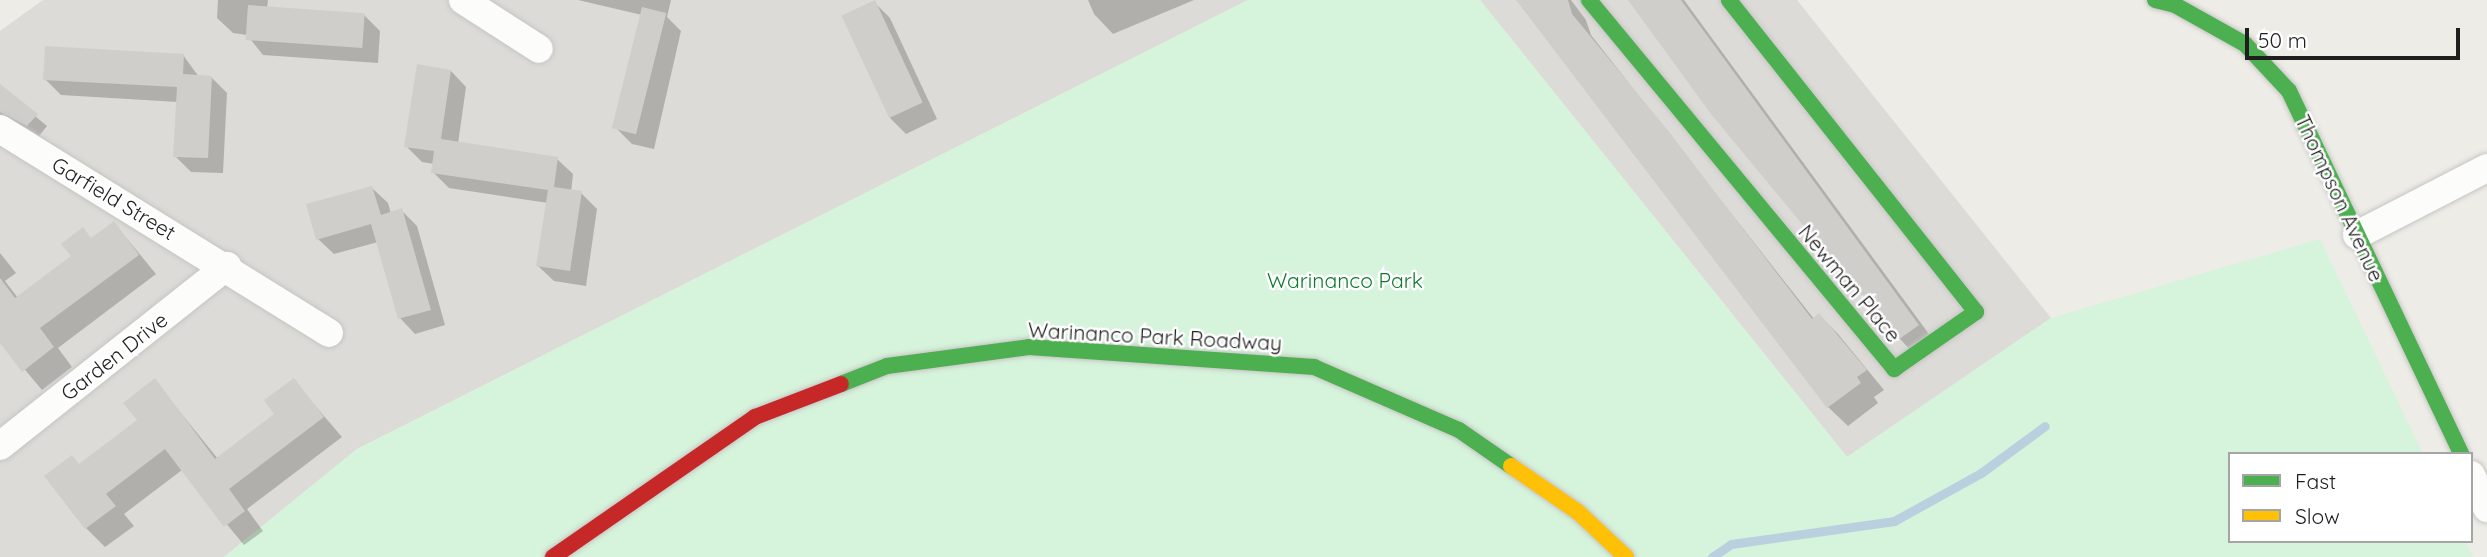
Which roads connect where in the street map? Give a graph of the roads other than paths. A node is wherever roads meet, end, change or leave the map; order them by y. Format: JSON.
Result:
{"nodes":[{"id":1,"x":463,"y":0,"type":"edge"},
{"id":2,"x":1589,"y":0,"type":"edge"},
{"id":3,"x":1729,"y":0,"type":"edge"},
{"id":4,"x":2155,"y":0,"type":"edge"},
{"id":5,"x":539,"y":49,"type":"dead end"},
{"id":6,"x":0,"y":129,"type":"edge"},
{"id":7,"x":2487,"y":169,"type":"edge"},
{"id":8,"x":2357,"y":236,"type":"junction"},
{"id":9,"x":227,"y":266,"type":"junction"},
{"id":10,"x":329,"y":333,"type":"dead end"},
{"id":11,"x":0,"y":446,"type":"edge"},
{"id":12,"x":2460,"y":452,"type":"edge"},
{"id":13,"x":2473,"y":479,"type":"edge"},
{"id":14,"x":2487,"y":508,"type":"edge"},
{"id":15,"x":553,"y":557,"type":"edge"},
{"id":16,"x":1626,"y":557,"type":"edge"}],
"edges":[{"from":1,"to":5,"type":"street"},
{"from":2,"to":3,"type":"street","name":"Newman Place"},
{"from":4,"to":8,"type":"street","name":"Thompson Avenue"},
{"from":6,"to":9,"type":"street","name":"Garfield Street"},
{"from":7,"to":8,"type":"street"},
{"from":8,"to":12,"type":"street","name":"Thompson Avenue"},
{"from":9,"to":10,"type":"street","name":"Garfield Street"},
{"from":9,"to":11,"type":"street","name":"Garden Drive"},
{"from":13,"to":14,"type":"street"},
{"from":15,"to":16,"type":"street","name":"Warinanco Park Roadway"}]}
